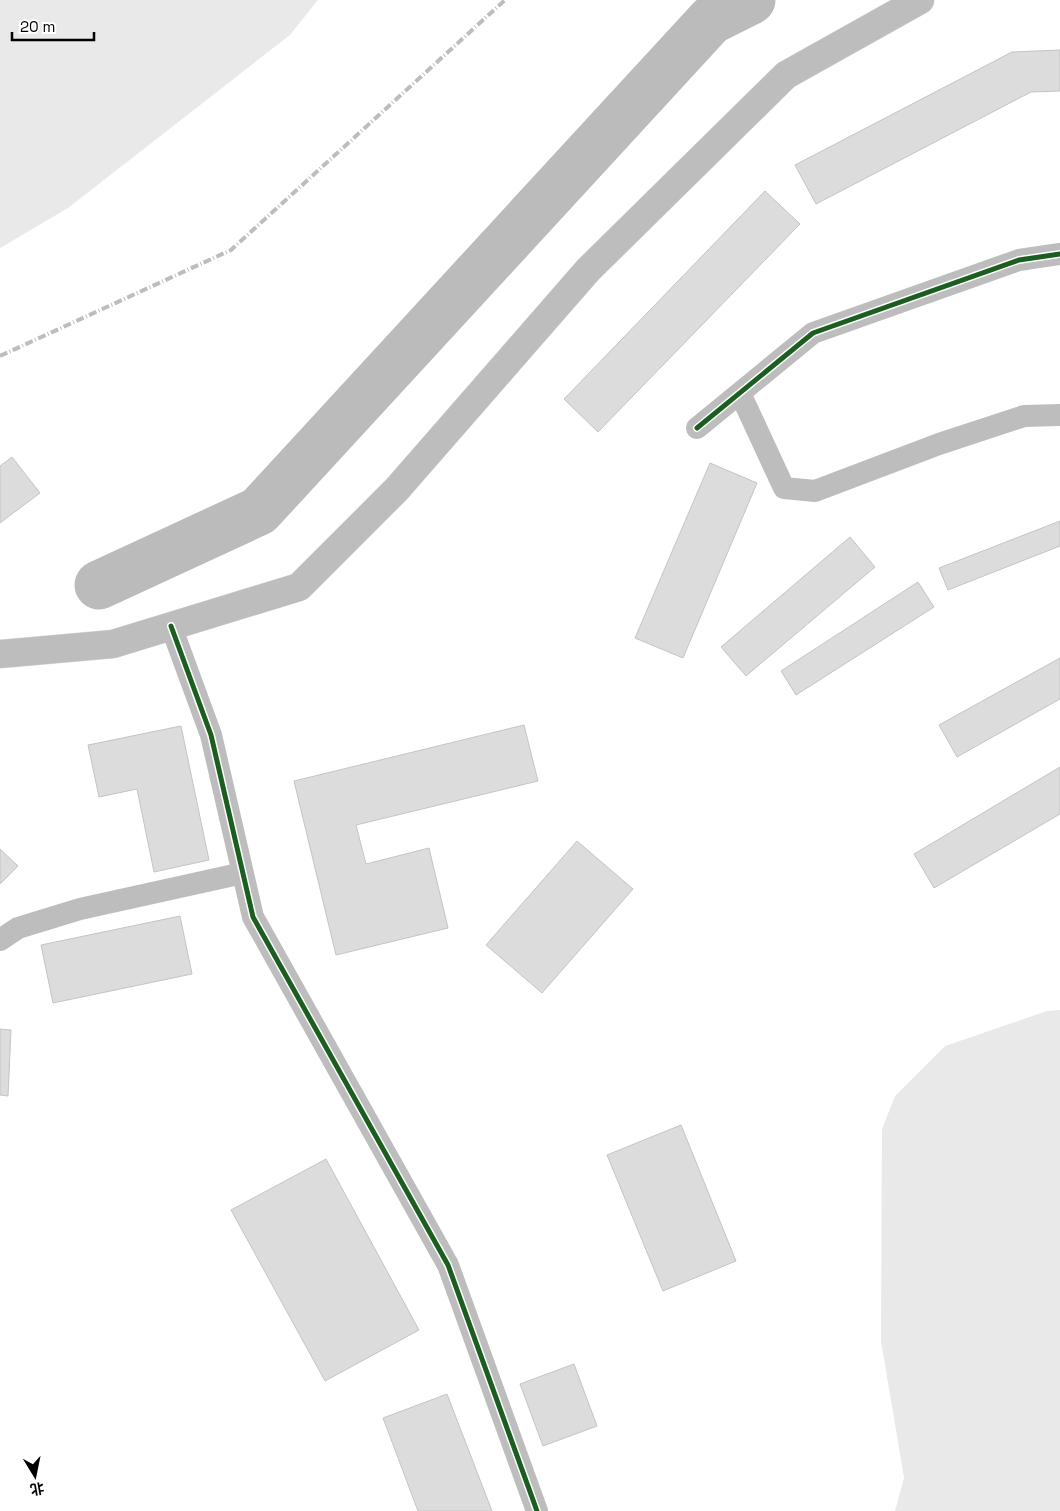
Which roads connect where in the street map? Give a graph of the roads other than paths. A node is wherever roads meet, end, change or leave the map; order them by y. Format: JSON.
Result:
{"nodes":[{"id":1,"x":920,"y":0,"type":"edge"},
{"id":2,"x":1060,"y":254,"type":"edge"},
{"id":3,"x":740,"y":393,"type":"junction"},
{"id":4,"x":1060,"y":415,"type":"edge"},
{"id":5,"x":697,"y":428,"type":"dead end"},
{"id":6,"x":171,"y":626,"type":"junction"},
{"id":7,"x":0,"y":654,"type":"edge"},
{"id":8,"x":243,"y":873,"type":"junction"},
{"id":9,"x":0,"y":940,"type":"edge"},
{"id":10,"x":537,"y":1511,"type":"edge"}],
"edges":[{"from":1,"to":6,"type":"highway"},
{"from":2,"to":3,"type":"street"},
{"from":3,"to":4,"type":"street"},
{"from":3,"to":5,"type":"street"},
{"from":6,"to":7,"type":"highway"},
{"from":6,"to":8,"type":"street"},
{"from":8,"to":9,"type":"street"},
{"from":8,"to":10,"type":"street"}]}
